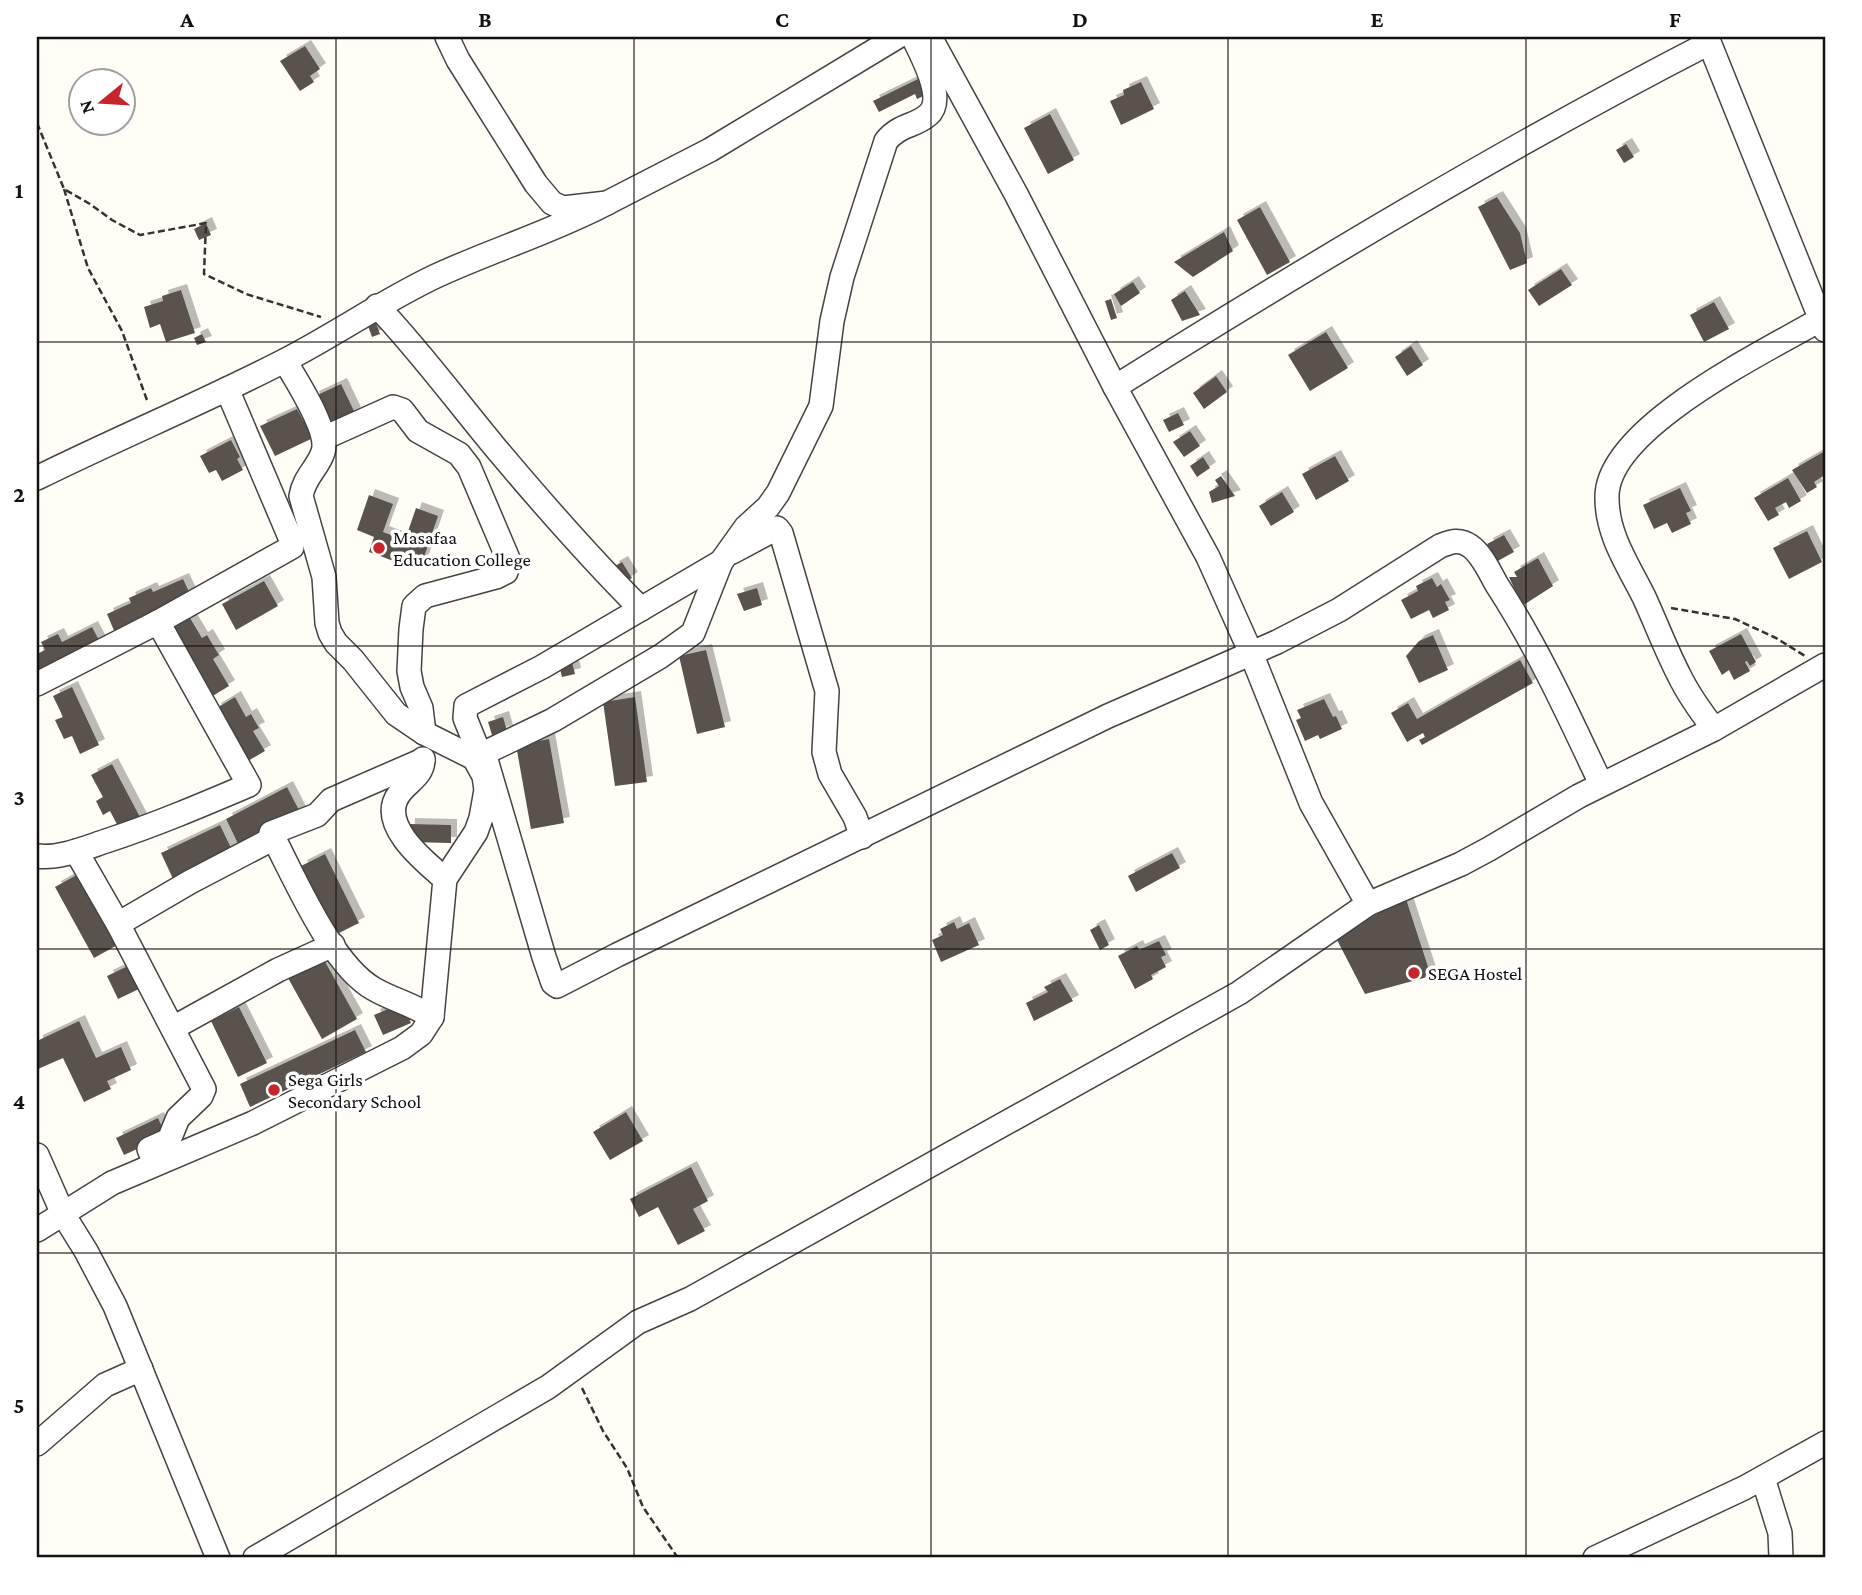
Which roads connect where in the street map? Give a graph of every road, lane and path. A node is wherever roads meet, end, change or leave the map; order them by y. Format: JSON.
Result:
{"nodes":[{"id":1,"x":447,"y":37,"type":"edge"},
{"id":2,"x":899,"y":37,"type":"edge"},
{"id":3,"x":930,"y":37,"type":"edge"},
{"id":4,"x":1708,"y":40,"type":"edge"},
{"id":5,"x":37,"y":123,"type":"edge"},
{"id":6,"x":64,"y":189,"type":"junction"},
{"id":7,"x":607,"y":203,"type":"junction"},
{"id":8,"x":377,"y":306,"type":"junction"},
{"id":9,"x":1823,"y":324,"type":"edge"},
{"id":10,"x":346,"y":326,"type":"junction"},
{"id":11,"x":285,"y":361,"type":"junction"},
{"id":12,"x":1115,"y":387,"type":"junction"},
{"id":13,"x":227,"y":389,"type":"junction"},
{"id":14,"x":149,"y":403,"type":"dead end"},
{"id":15,"x":324,"y":438,"type":"junction"},
{"id":16,"x":37,"y":478,"type":"edge"},
{"id":17,"x":724,"y":559,"type":"junction"},
{"id":18,"x":1647,"y":604,"type":"junction"},
{"id":19,"x":641,"y":609,"type":"junction"},
{"id":20,"x":158,"y":622,"type":"junction"},
{"id":21,"x":1251,"y":653,"type":"junction"},
{"id":22,"x":1824,"y":666,"type":"edge"},
{"id":23,"x":37,"y":684,"type":"edge"},
{"id":24,"x":418,"y":729,"type":"junction"},
{"id":25,"x":1714,"y":729,"type":"junction"},
{"id":26,"x":479,"y":755,"type":"junction"},
{"id":27,"x":423,"y":760,"type":"junction"},
{"id":28,"x":1601,"y":784,"type":"junction"},
{"id":29,"x":862,"y":837,"type":"junction"},
{"id":30,"x":274,"y":838,"type":"junction"},
{"id":31,"x":76,"y":851,"type":"junction"},
{"id":32,"x":37,"y":856,"type":"edge"},
{"id":33,"x":445,"y":879,"type":"junction"},
{"id":34,"x":1368,"y":904,"type":"junction"},
{"id":35,"x":118,"y":924,"type":"junction"},
{"id":36,"x":332,"y":945,"type":"junction"},
{"id":37,"x":432,"y":1017,"type":"junction"},
{"id":38,"x":173,"y":1028,"type":"junction"},
{"id":39,"x":37,"y":1155,"type":"edge"},
{"id":40,"x":155,"y":1164,"type":"junction"},
{"id":41,"x":63,"y":1214,"type":"junction"},
{"id":42,"x":37,"y":1230,"type":"edge"},
{"id":43,"x":141,"y":1369,"type":"junction"},
{"id":44,"x":570,"y":1371,"type":"junction"},
{"id":45,"x":1825,"y":1443,"type":"edge"},
{"id":46,"x":37,"y":1444,"type":"edge"},
{"id":47,"x":1763,"y":1478,"type":"junction"},
{"id":48,"x":1611,"y":1555,"type":"edge"},
{"id":49,"x":218,"y":1558,"type":"edge"},
{"id":50,"x":255,"y":1558,"type":"edge"},
{"id":51,"x":678,"y":1558,"type":"edge"},
{"id":52,"x":1781,"y":1558,"type":"edge"}],
"edges":[{"from":1,"to":7,"type":"street"},
{"from":2,"to":7,"type":"street"},
{"from":2,"to":17,"type":"street"},
{"from":3,"to":12,"type":"street"},
{"from":4,"to":9,"type":"street"},
{"from":4,"to":12,"type":"street"},
{"from":5,"to":6,"type":"path"},
{"from":6,"to":10,"type":"path"},
{"from":6,"to":14,"type":"path"},
{"from":7,"to":8,"type":"street"},
{"from":8,"to":10,"type":"street"},
{"from":8,"to":19,"type":"street"},
{"from":9,"to":18,"type":"street"},
{"from":10,"to":11,"type":"street"},
{"from":11,"to":13,"type":"street"},
{"from":11,"to":15,"type":"street"},
{"from":12,"to":21,"type":"street"},
{"from":13,"to":16,"type":"street"},
{"from":13,"to":20,"type":"street"},
{"from":15,"to":24,"type":"street"},
{"from":15,"to":24,"type":"street"},
{"from":17,"to":19,"type":"street"},
{"from":17,"to":26,"type":"street"},
{"from":17,"to":29,"type":"street"},
{"from":18,"to":22,"type":"path"},
{"from":18,"to":25,"type":"street"},
{"from":19,"to":26,"type":"street"},
{"from":20,"to":23,"type":"street"},
{"from":20,"to":31,"type":"street"},
{"from":21,"to":28,"type":"street"},
{"from":21,"to":29,"type":"street"},
{"from":21,"to":34,"type":"street"},
{"from":22,"to":25,"type":"street"},
{"from":24,"to":26,"type":"street"},
{"from":24,"to":27,"type":"street"},
{"from":25,"to":28,"type":"street"},
{"from":26,"to":29,"type":"street"},
{"from":26,"to":33,"type":"street"},
{"from":27,"to":30,"type":"street"},
{"from":27,"to":33,"type":"street"},
{"from":28,"to":34,"type":"street"},
{"from":30,"to":35,"type":"street"},
{"from":30,"to":36,"type":"street"},
{"from":31,"to":32,"type":"street"},
{"from":31,"to":35,"type":"street"},
{"from":33,"to":37,"type":"street"},
{"from":34,"to":44,"type":"street"},
{"from":35,"to":38,"type":"street"},
{"from":36,"to":37,"type":"street"},
{"from":36,"to":38,"type":"street"},
{"from":37,"to":40,"type":"street"},
{"from":38,"to":40,"type":"street"},
{"from":39,"to":41,"type":"street"},
{"from":40,"to":41,"type":"street"},
{"from":41,"to":42,"type":"street"},
{"from":41,"to":43,"type":"street"},
{"from":43,"to":46,"type":"street"},
{"from":43,"to":49,"type":"street"},
{"from":44,"to":50,"type":"street"},
{"from":44,"to":51,"type":"path"},
{"from":45,"to":47,"type":"street"},
{"from":47,"to":48,"type":"street"},
{"from":47,"to":52,"type":"street"}]}
